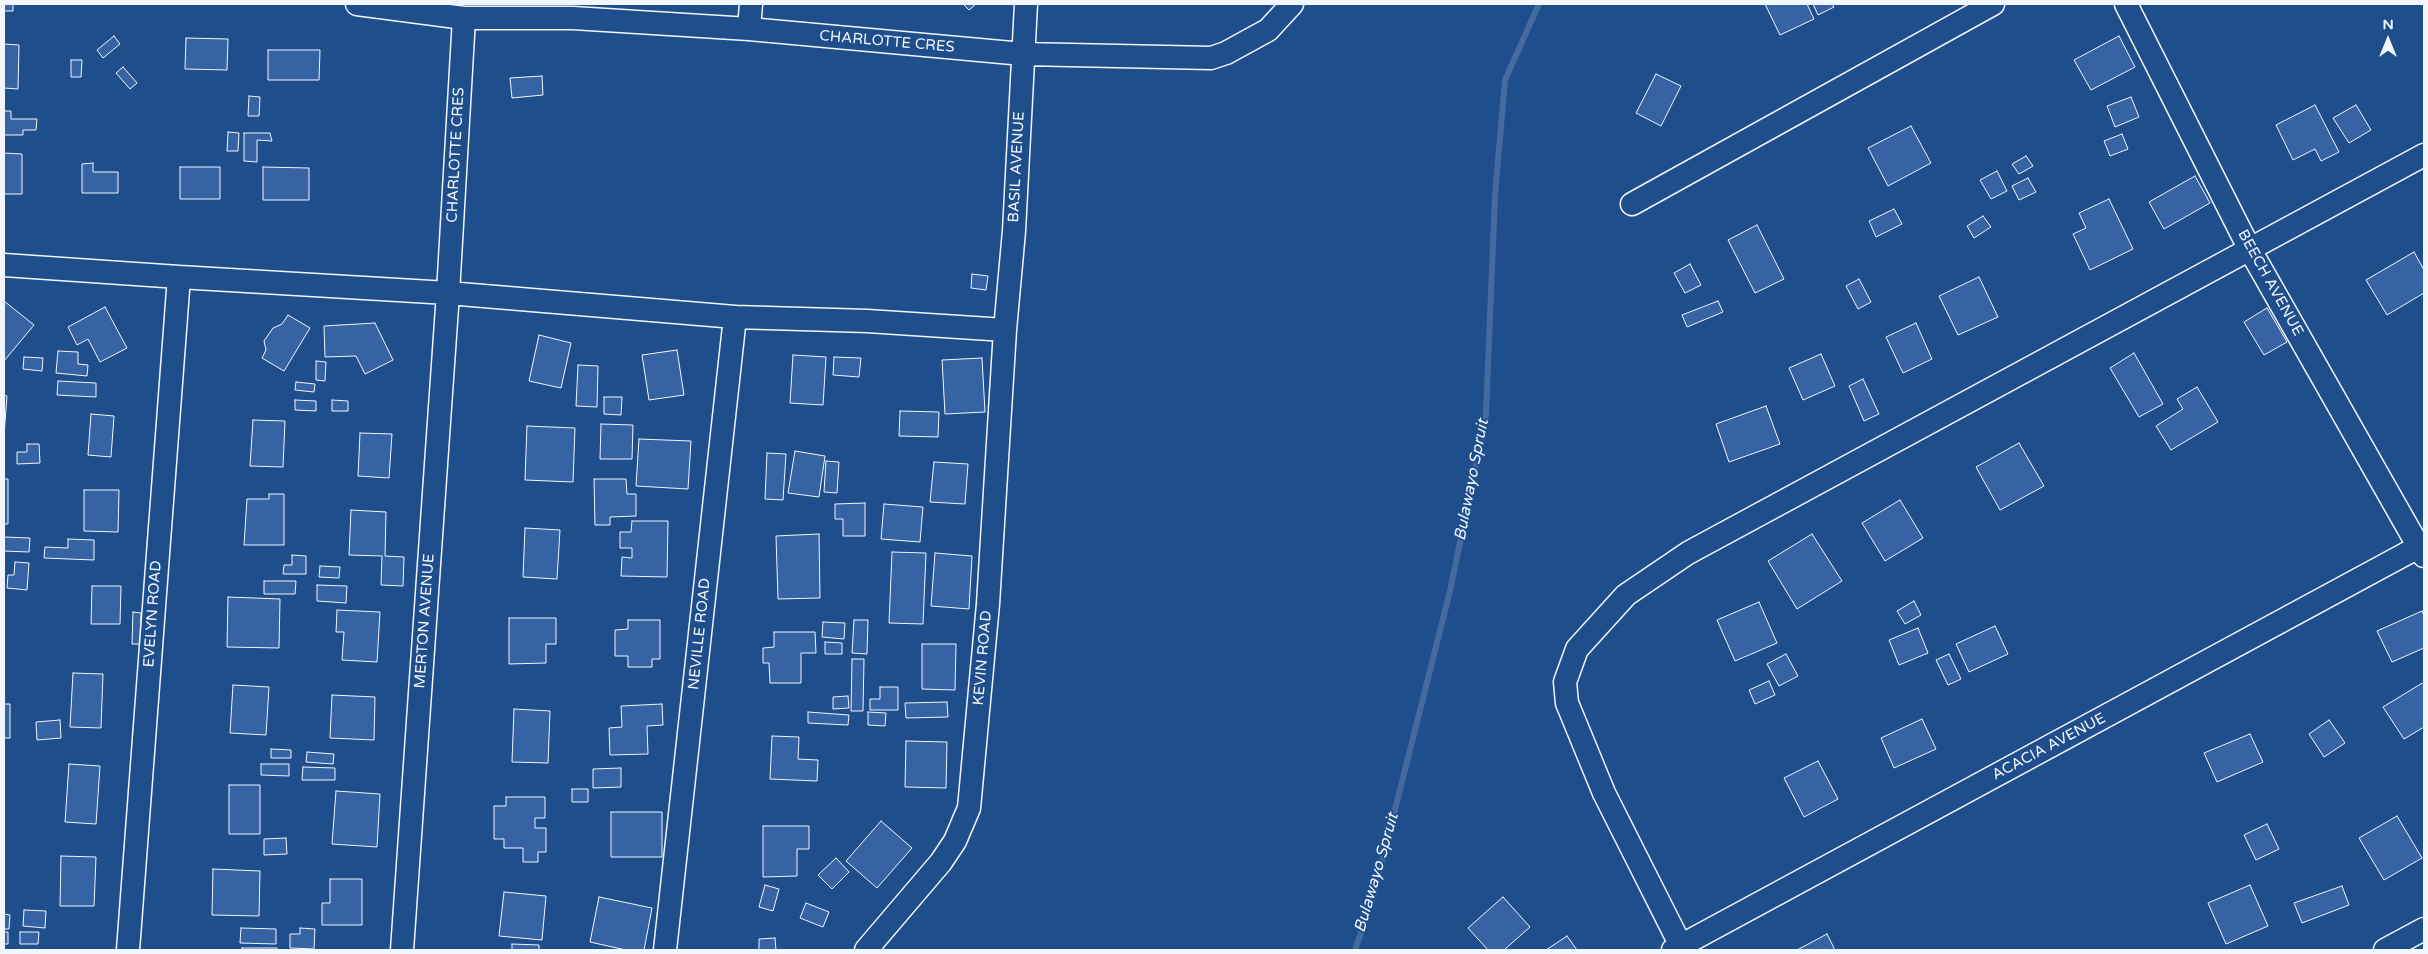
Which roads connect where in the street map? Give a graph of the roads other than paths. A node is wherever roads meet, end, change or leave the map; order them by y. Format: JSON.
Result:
{"nodes":[{"id":1,"x":357,"y":4,"type":"edge"},
{"id":2,"x":751,"y":4,"type":"edge"},
{"id":3,"x":1026,"y":4,"type":"edge"},
{"id":4,"x":1292,"y":4,"type":"edge"},
{"id":5,"x":1994,"y":4,"type":"edge"},
{"id":6,"x":2126,"y":4,"type":"edge"},
{"id":7,"x":464,"y":18,"type":"junction"},
{"id":8,"x":749,"y":29,"type":"junction"},
{"id":9,"x":1022,"y":54,"type":"junction"},
{"id":10,"x":2424,"y":155,"type":"edge"},
{"id":11,"x":1632,"y":204,"type":"dead end"},
{"id":12,"x":2249,"y":248,"type":"junction"},
{"id":13,"x":4,"y":265,"type":"edge"},
{"id":14,"x":179,"y":277,"type":"junction"},
{"id":15,"x":448,"y":293,"type":"junction"},
{"id":16,"x":735,"y":317,"type":"junction"},
{"id":17,"x":1005,"y":330,"type":"junction"},
{"id":18,"x":2423,"y":549,"type":"edge"},
{"id":19,"x":2424,"y":929,"type":"edge"},
{"id":20,"x":1679,"y":949,"type":"edge"},
{"id":21,"x":128,"y":950,"type":"edge"},
{"id":22,"x":402,"y":950,"type":"edge"},
{"id":23,"x":665,"y":950,"type":"edge"},
{"id":24,"x":866,"y":950,"type":"edge"},
{"id":25,"x":2385,"y":950,"type":"edge"}],
"edges":[{"from":1,"to":7,"type":"street","name":"CHARLOTTE CRES"},
{"from":2,"to":8,"type":"street"},
{"from":3,"to":9,"type":"street","name":"BASIL AVENUE"},
{"from":4,"to":9,"type":"street","name":"CHARLOTTE CRES"},
{"from":5,"to":11,"type":"street"},
{"from":6,"to":12,"type":"street","name":"BEECH AVENUE"},
{"from":7,"to":8,"type":"street","name":"CHARLOTTE CRES"},
{"from":7,"to":15,"type":"street","name":"CHARLOTTE CRES"},
{"from":8,"to":9,"type":"street","name":"CHARLOTTE CRES"},
{"from":9,"to":17,"type":"street","name":"BASIL AVENUE"},
{"from":10,"to":12,"type":"street"},
{"from":12,"to":18,"type":"street","name":"BEECH AVENUE"},
{"from":12,"to":20,"type":"street"},
{"from":13,"to":14,"type":"street"},
{"from":14,"to":15,"type":"street"},
{"from":14,"to":21,"type":"street","name":"EVELYN ROAD"},
{"from":15,"to":16,"type":"street"},
{"from":15,"to":22,"type":"street","name":"MERTON AVENUE"},
{"from":16,"to":17,"type":"street"},
{"from":16,"to":23,"type":"street","name":"NEVILLE ROAD"},
{"from":17,"to":24,"type":"street","name":"KEVIN ROAD"},
{"from":18,"to":20,"type":"street","name":"ACACIA AVENUE"},
{"from":19,"to":25,"type":"street"}]}
